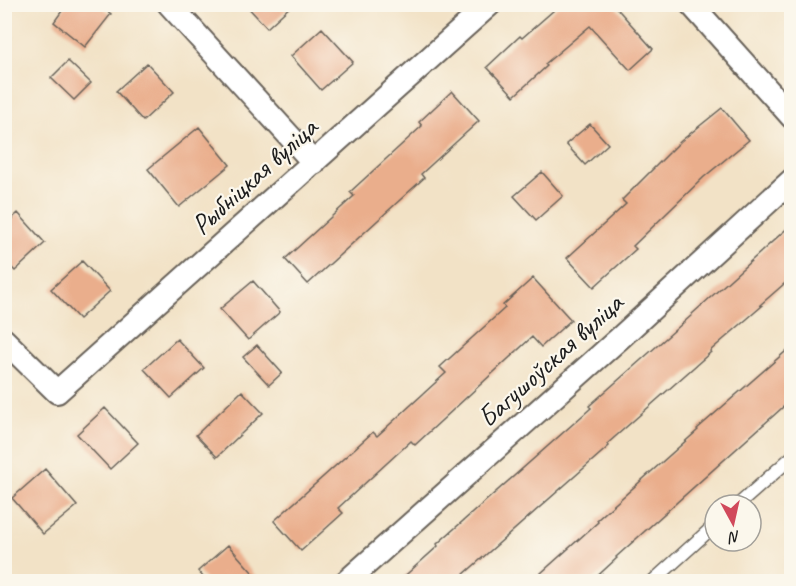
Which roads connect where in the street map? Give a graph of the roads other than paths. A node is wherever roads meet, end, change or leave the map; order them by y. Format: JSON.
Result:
{"nodes":[{"id":1,"x":169,"y":4,"type":"edge"},
{"id":2,"x":490,"y":4,"type":"edge"},
{"id":3,"x":691,"y":4,"type":"edge"},
{"id":4,"x":792,"y":117,"type":"edge"},
{"id":5,"x":314,"y":163,"type":"junction"},
{"id":6,"x":792,"y":180,"type":"edge"},
{"id":7,"x":4,"y":340,"type":"edge"},
{"id":8,"x":792,"y":457,"type":"edge"},
{"id":9,"x":752,"y":493,"type":"edge"},
{"id":10,"x":703,"y":536,"type":"edge"},
{"id":11,"x":346,"y":582,"type":"edge"},
{"id":12,"x":652,"y":582,"type":"edge"}],
"edges":[{"from":1,"to":5,"type":"street"},
{"from":2,"to":5,"type":"street","name":"Рыбніцкая вуліца"},
{"from":3,"to":4,"type":"street"},
{"from":5,"to":7,"type":"street","name":"Рыбніцкая вуліца"},
{"from":6,"to":11,"type":"street","name":"Багушоўская вуліца"},
{"from":8,"to":9,"type":"lane"},
{"from":10,"to":12,"type":"lane"}]}
